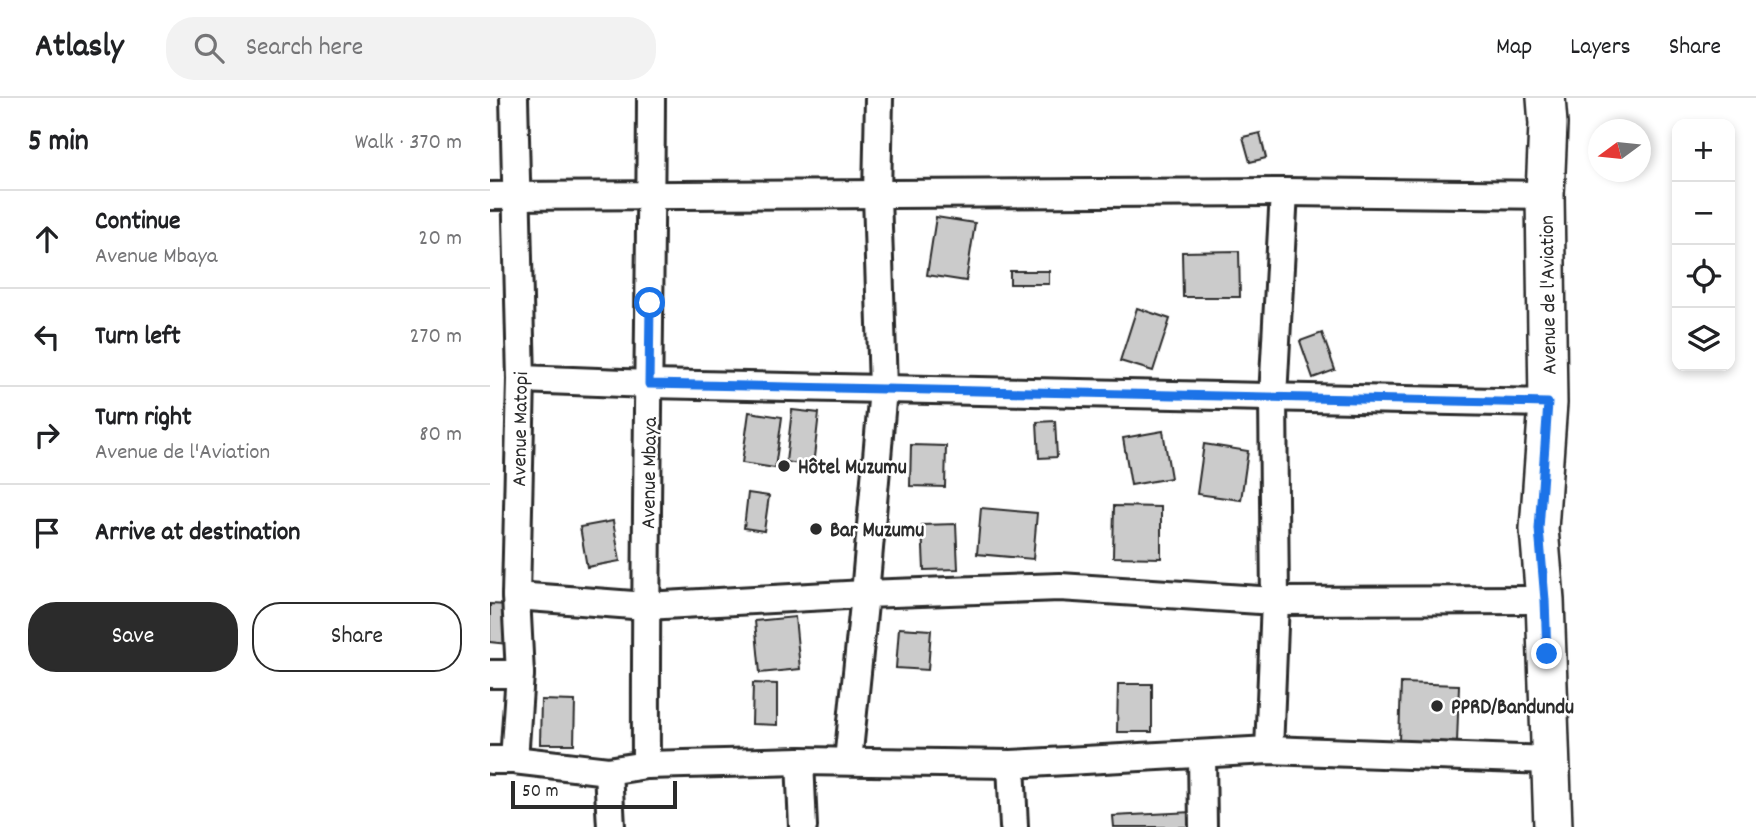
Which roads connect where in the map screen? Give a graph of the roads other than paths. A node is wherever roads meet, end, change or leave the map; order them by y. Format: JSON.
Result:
{"nodes":[{"id":1,"x":514,"y":98,"type":"edge"},
{"id":2,"x":651,"y":98,"type":"edge"},
{"id":3,"x":879,"y":98,"type":"edge"},
{"id":4,"x":1546,"y":98,"type":"edge"},
{"id":5,"x":1284,"y":192,"type":"junction"},
{"id":6,"x":877,"y":195,"type":"junction"},
{"id":7,"x":1545,"y":195,"type":"junction"},
{"id":8,"x":490,"y":196,"type":"edge"},
{"id":9,"x":651,"y":196,"type":"junction"},
{"id":10,"x":517,"y":197,"type":"junction"},
{"id":11,"x":521,"y":380,"type":"junction"},
{"id":12,"x":649,"y":384,"type":"junction"},
{"id":13,"x":883,"y":389,"type":"junction"},
{"id":14,"x":1273,"y":397,"type":"junction"},
{"id":15,"x":1548,"y":403,"type":"junction"},
{"id":16,"x":865,"y":594,"type":"junction"},
{"id":17,"x":516,"y":596,"type":"junction"},
{"id":18,"x":1545,"y":600,"type":"junction"},
{"id":19,"x":1275,"y":601,"type":"junction"},
{"id":20,"x":646,"y":606,"type":"junction"},
{"id":21,"x":490,"y":674,"type":"edge"},
{"id":22,"x":520,"y":674,"type":"junction"},
{"id":23,"x":1269,"y":750,"type":"junction"},
{"id":24,"x":1202,"y":754,"type":"junction"},
{"id":25,"x":502,"y":760,"type":"edge"},
{"id":26,"x":1551,"y":760,"type":"junction"},
{"id":27,"x":800,"y":761,"type":"junction"},
{"id":28,"x":848,"y":761,"type":"junction"},
{"id":29,"x":1012,"y":764,"type":"junction"},
{"id":30,"x":646,"y":765,"type":"junction"},
{"id":31,"x":608,"y":771,"type":"junction"},
{"id":32,"x":611,"y":827,"type":"edge"},
{"id":33,"x":803,"y":827,"type":"edge"},
{"id":34,"x":1014,"y":827,"type":"edge"},
{"id":35,"x":1203,"y":827,"type":"edge"},
{"id":36,"x":1553,"y":827,"type":"edge"}],
"edges":[{"from":1,"to":10,"type":"street","name":"Avenue Matopi"},
{"from":2,"to":9,"type":"street","name":"Avenue Mbaya"},
{"from":3,"to":6,"type":"street"},
{"from":4,"to":7,"type":"street","name":"Avenue de l'Aviation"},
{"from":5,"to":6,"type":"street"},
{"from":5,"to":7,"type":"street"},
{"from":5,"to":14,"type":"street"},
{"from":6,"to":9,"type":"street"},
{"from":6,"to":13,"type":"street"},
{"from":7,"to":15,"type":"street","name":"Avenue de l'Aviation"},
{"from":8,"to":10,"type":"street"},
{"from":9,"to":10,"type":"street"},
{"from":9,"to":12,"type":"street","name":"Avenue Mbaya"},
{"from":10,"to":11,"type":"street","name":"Avenue Matopi"},
{"from":11,"to":12,"type":"street"},
{"from":11,"to":17,"type":"street","name":"Avenue Matopi"},
{"from":12,"to":13,"type":"street"},
{"from":12,"to":20,"type":"street","name":"Avenue Mbaya"},
{"from":13,"to":14,"type":"street"},
{"from":13,"to":16,"type":"street"},
{"from":14,"to":15,"type":"street"},
{"from":14,"to":19,"type":"street"},
{"from":15,"to":18,"type":"street","name":"Avenue de l'Aviation"},
{"from":16,"to":19,"type":"street"},
{"from":16,"to":20,"type":"street"},
{"from":16,"to":28,"type":"street"},
{"from":17,"to":20,"type":"street"},
{"from":17,"to":22,"type":"street","name":"Avenue Matopi"},
{"from":18,"to":19,"type":"street"},
{"from":18,"to":26,"type":"street","name":"Avenue de l'Aviation"},
{"from":19,"to":23,"type":"street"},
{"from":20,"to":30,"type":"street","name":"Avenue Mbaya"},
{"from":21,"to":22,"type":"street"},
{"from":22,"to":25,"type":"street","name":"Avenue Matopi"},
{"from":23,"to":24,"type":"street"},
{"from":23,"to":26,"type":"street"},
{"from":24,"to":29,"type":"street"},
{"from":24,"to":35,"type":"street"},
{"from":25,"to":31,"type":"street"},
{"from":26,"to":36,"type":"street","name":"Avenue de l'Aviation"},
{"from":27,"to":28,"type":"street"},
{"from":27,"to":30,"type":"street"},
{"from":27,"to":33,"type":"street"},
{"from":28,"to":29,"type":"street"},
{"from":29,"to":34,"type":"street"},
{"from":30,"to":31,"type":"street"},
{"from":31,"to":32,"type":"street"}]}
